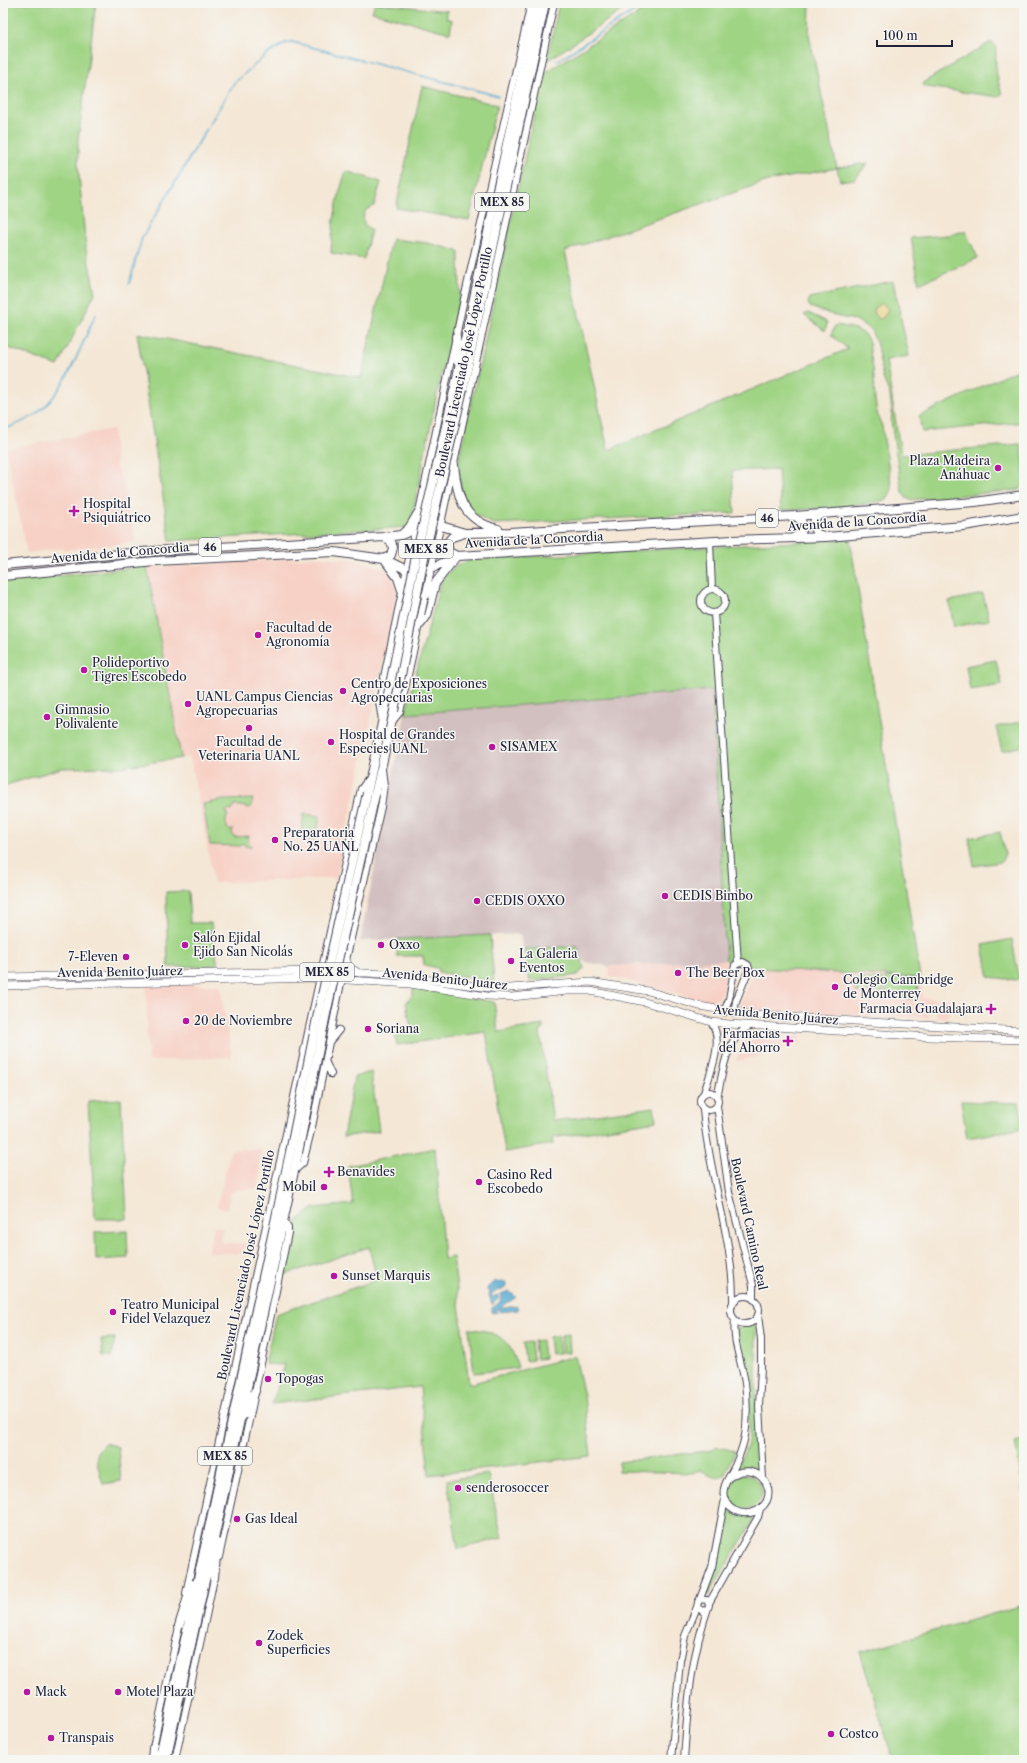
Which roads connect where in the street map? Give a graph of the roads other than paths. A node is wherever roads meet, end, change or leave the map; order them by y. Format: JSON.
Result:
{"nodes":[{"id":1,"x":531,"y":3,"type":"edge"},
{"id":2,"x":537,"y":3,"type":"edge"},
{"id":3,"x":545,"y":3,"type":"edge"},
{"id":4,"x":554,"y":3,"type":"edge"},
{"id":5,"x":456,"y":337,"type":"junction"},
{"id":6,"x":458,"y":373,"type":"junction"},
{"id":7,"x":454,"y":465,"type":"junction"},
{"id":8,"x":1024,"y":495,"type":"edge"},
{"id":9,"x":423,"y":496,"type":"junction"},
{"id":10,"x":446,"y":501,"type":"junction"},
{"id":11,"x":420,"y":510,"type":"junction"},
{"id":12,"x":824,"y":513,"type":"junction"},
{"id":13,"x":795,"y":516,"type":"junction"},
{"id":14,"x":1024,"y":516,"type":"edge"},
{"id":15,"x":440,"y":525,"type":"junction"},
{"id":16,"x":416,"y":530,"type":"junction"},
{"id":17,"x":509,"y":532,"type":"junction"},
{"id":18,"x":465,"y":533,"type":"junction"},
{"id":19,"x":401,"y":534,"type":"junction"},
{"id":20,"x":384,"y":537,"type":"junction"},
{"id":21,"x":826,"y":537,"type":"junction"},
{"id":22,"x":793,"y":538,"type":"junction"},
{"id":23,"x":710,"y":542,"type":"junction"},
{"id":24,"x":457,"y":556,"type":"junction"},
{"id":25,"x":384,"y":559,"type":"junction"},
{"id":26,"x":3,"y":565,"type":"edge"},
{"id":27,"x":432,"y":568,"type":"junction"},
{"id":28,"x":407,"y":570,"type":"junction"},
{"id":29,"x":3,"y":576,"type":"edge"},
{"id":30,"x":436,"y":584,"type":"junction"},
{"id":31,"x":712,"y":589,"type":"junction"},
{"id":32,"x":402,"y":590,"type":"junction"},
{"id":33,"x":426,"y":595,"type":"junction"},
{"id":34,"x":714,"y":613,"type":"junction"},
{"id":35,"x":420,"y":626,"type":"junction"},
{"id":36,"x":387,"y":723,"type":"junction"},
{"id":37,"x":381,"y":766,"type":"junction"},
{"id":38,"x":370,"y":777,"type":"junction"},
{"id":39,"x":371,"y":794,"type":"junction"},
{"id":40,"x":324,"y":957,"type":"junction"},
{"id":41,"x":346,"y":959,"type":"junction"},
{"id":42,"x":738,"y":963,"type":"junction"},
{"id":43,"x":343,"y":973,"type":"junction"},
{"id":44,"x":359,"y":973,"type":"junction"},
{"id":45,"x":383,"y":974,"type":"junction"},
{"id":46,"x":321,"y":975,"type":"junction"},
{"id":47,"x":403,"y":976,"type":"junction"},
{"id":48,"x":3,"y":977,"type":"edge"},
{"id":49,"x":422,"y":979,"type":"junction"},
{"id":50,"x":341,"y":981,"type":"junction"},
{"id":51,"x":590,"y":982,"type":"junction"},
{"id":52,"x":378,"y":983,"type":"junction"},
{"id":53,"x":410,"y":984,"type":"junction"},
{"id":54,"x":3,"y":986,"type":"edge"},
{"id":55,"x":590,"y":991,"type":"junction"},
{"id":56,"x":699,"y":1006,"type":"junction"},
{"id":57,"x":313,"y":1009,"type":"junction"},
{"id":58,"x":335,"y":1012,"type":"junction"},
{"id":59,"x":724,"y":1012,"type":"junction"},
{"id":60,"x":734,"y":1013,"type":"junction"},
{"id":61,"x":695,"y":1017,"type":"junction"},
{"id":62,"x":712,"y":1022,"type":"junction"},
{"id":63,"x":750,"y":1026,"type":"junction"},
{"id":64,"x":339,"y":1030,"type":"dead end"},
{"id":65,"x":1024,"y":1030,"type":"edge"},
{"id":66,"x":1022,"y":1039,"type":"edge"},
{"id":67,"x":330,"y":1041,"type":"junction"},
{"id":68,"x":326,"y":1061,"type":"junction"},
{"id":69,"x":330,"y":1074,"type":"dead end"},
{"id":70,"x":704,"y":1093,"type":"junction"},
{"id":71,"x":717,"y":1098,"type":"junction"},
{"id":72,"x":717,"y":1106,"type":"junction"},
{"id":73,"x":703,"y":1109,"type":"junction"},
{"id":74,"x":294,"y":1153,"type":"junction"},
{"id":75,"x":294,"y":1171,"type":"junction"},
{"id":76,"x":283,"y":1220,"type":"junction"},
{"id":77,"x":754,"y":1299,"type":"junction"},
{"id":78,"x":733,"y":1303,"type":"junction"},
{"id":79,"x":758,"y":1315,"type":"junction"},
{"id":80,"x":735,"y":1320,"type":"junction"},
{"id":81,"x":255,"y":1391,"type":"junction"},
{"id":82,"x":238,"y":1432,"type":"junction"},
{"id":83,"x":730,"y":1477,"type":"junction"},
{"id":84,"x":763,"y":1479,"type":"junction"},
{"id":85,"x":725,"y":1498,"type":"junction"},
{"id":86,"x":760,"y":1508,"type":"junction"},
{"id":87,"x":217,"y":1524,"type":"junction"},
{"id":88,"x":203,"y":1557,"type":"junction"},
{"id":89,"x":214,"y":1578,"type":"junction"},
{"id":90,"x":700,"y":1599,"type":"junction"},
{"id":91,"x":709,"y":1603,"type":"junction"},
{"id":92,"x":697,"y":1607,"type":"junction"},
{"id":93,"x":706,"y":1610,"type":"junction"},
{"id":94,"x":179,"y":1626,"type":"junction"},
{"id":95,"x":675,"y":1709,"type":"junction"},
{"id":96,"x":687,"y":1710,"type":"junction"},
{"id":97,"x":153,"y":1748,"type":"joint"},
{"id":98,"x":151,"y":1760,"type":"edge"},
{"id":99,"x":159,"y":1760,"type":"edge"},
{"id":100,"x":166,"y":1760,"type":"edge"},
{"id":101,"x":175,"y":1760,"type":"edge"},
{"id":102,"x":671,"y":1760,"type":"edge"},
{"id":103,"x":684,"y":1760,"type":"edge"}],
"edges":[{"from":1,"to":5,"type":"street","name":"Boulevard Licenciado José López Portillo"},
{"from":2,"to":6,"type":"main road","name":"Boulevard Licenciado José López Portillo","number":"MEX 85"},
{"from":3,"to":36,"type":"main road","name":"Boulevard Licenciado José López Portillo","number":"MEX 85","bridge":true},
{"from":4,"to":7,"type":"street","name":"Boulevard Licenciado José López Portillo"},
{"from":5,"to":6,"type":"main road"},
{"from":5,"to":9,"type":"street","name":"Boulevard Licenciado José López Portillo"},
{"from":6,"to":36,"type":"main road","name":"Boulevard Licenciado José López Portillo","number":"MEX 85","bridge":true},
{"from":7,"to":10,"type":"street","name":"Boulevard Licenciado José López Portillo"},
{"from":7,"to":17,"type":"main road"},
{"from":8,"to":12,"type":"main road","name":"Avenida de la Concordia","number":"46"},
{"from":9,"to":10,"type":"street"},
{"from":9,"to":11,"type":"street","name":"Boulevard Licenciado José López Portillo"},
{"from":10,"to":15,"type":"street","name":"Boulevard Licenciado José López Portillo"},
{"from":11,"to":16,"type":"street","name":"Boulevard Licenciado José López Portillo"},
{"from":11,"to":19,"type":"main road"},
{"from":12,"to":13,"type":"main road","name":"Avenida de la Concordia","number":"46"},
{"from":12,"to":21,"type":"main road"},
{"from":13,"to":17,"type":"main road","name":"Avenida de la Concordia","number":"46"},
{"from":13,"to":22,"type":"main road"},
{"from":14,"to":21,"type":"main road","name":"Avenida de la Concordia","number":"46"},
{"from":15,"to":16,"type":"main road","name":"Avenida de la Concordia","number":"46"},
{"from":15,"to":18,"type":"main road","name":"Avenida de la Concordia","number":"46"},
{"from":15,"to":27,"type":"street","name":"Boulevard Licenciado José López Portillo"},
{"from":16,"to":19,"type":"main road","name":"Avenida de la Concordia","number":"46"},
{"from":16,"to":28,"type":"street","name":"Boulevard Licenciado José López Portillo"},
{"from":17,"to":18,"type":"main road","name":"Avenida de la Concordia","number":"46"},
{"from":18,"to":24,"type":"main road"},
{"from":19,"to":20,"type":"main road","name":"Avenida de la Concordia","number":"46"},
{"from":20,"to":25,"type":"main road"},
{"from":20,"to":26,"type":"main road","name":"Avenida de la Concordia","number":"46"},
{"from":21,"to":22,"type":"main road","name":"Avenida de la Concordia","number":"46"},
{"from":22,"to":23,"type":"main road","name":"Avenida de la Concordia","number":"46"},
{"from":23,"to":24,"type":"main road","name":"Avenida de la Concordia","number":"46"},
{"from":23,"to":31,"type":"street"},
{"from":24,"to":27,"type":"main road","name":"Avenida de la Concordia","number":"46"},
{"from":24,"to":30,"type":"main road"},
{"from":25,"to":28,"type":"main road","name":"Avenida de la Concordia","number":"46"},
{"from":25,"to":29,"type":"main road","name":"Avenida de la Concordia","number":"46"},
{"from":25,"to":32,"type":"main road"},
{"from":27,"to":28,"type":"main road","name":"Avenida de la Concordia","number":"46"},
{"from":27,"to":33,"type":"street","name":"Boulevard Licenciado José López Portillo"},
{"from":28,"to":32,"type":"street","name":"Boulevard Licenciado José López Portillo"},
{"from":30,"to":33,"type":"main road"},
{"from":30,"to":35,"type":"street"},
{"from":31,"to":34,"type":"street"},
{"from":31,"to":34,"type":"street"},
{"from":32,"to":33,"type":"street"},
{"from":32,"to":36,"type":"street","name":"Boulevard Licenciado José López Portillo"},
{"from":33,"to":35,"type":"street","name":"Boulevard Licenciado José López Portillo"},
{"from":34,"to":42,"type":"street"},
{"from":35,"to":36,"type":"street","name":"Boulevard Licenciado José López Portillo"},
{"from":36,"to":37,"type":"main road","name":"Boulevard Licenciado José López Portillo","number":"MEX 85"},
{"from":36,"to":38,"type":"main road","name":"Boulevard Licenciado José López Portillo","number":"MEX 85"},
{"from":37,"to":39,"type":"main road","name":"Boulevard Licenciado José López Portillo","number":"MEX 85"},
{"from":37,"to":41,"type":"street","name":"Boulevard Licenciado José López Portillo"},
{"from":38,"to":39,"type":"main road","name":"Boulevard Licenciado José López Portillo","number":"MEX 85"},
{"from":38,"to":40,"type":"street","name":"Boulevard Licenciado José López Portillo"},
{"from":39,"to":74,"type":"main road","name":"Boulevard Licenciado José López Portillo","number":"MEX 85","bridge":true},
{"from":40,"to":41,"type":"street"},
{"from":40,"to":46,"type":"street","name":"Boulevard Licenciado José López Portillo"},
{"from":41,"to":43,"type":"street","name":"Boulevard Licenciado José López Portillo"},
{"from":41,"to":44,"type":"main road"},
{"from":42,"to":59,"type":"street"},
{"from":42,"to":60,"type":"street"},
{"from":43,"to":44,"type":"main road","name":"Avenida Benito Juárez"},
{"from":43,"to":46,"type":"main road","name":"Avenida Benito Juárez"},
{"from":43,"to":50,"type":"street","name":"Boulevard Licenciado José López Portillo"},
{"from":44,"to":45,"type":"main road","name":"Avenida Benito Juárez"},
{"from":45,"to":47,"type":"main road","name":"Avenida Benito Juárez"},
{"from":45,"to":52,"type":"main road"},
{"from":46,"to":48,"type":"main road","name":"Avenida Benito Juárez"},
{"from":46,"to":50,"type":"main road","name":"Avenida Benito Juárez"},
{"from":46,"to":54,"type":"main road","name":"Avenida Benito Juárez"},
{"from":46,"to":57,"type":"street","name":"Boulevard Licenciado José López Portillo"},
{"from":47,"to":49,"type":"main road","name":"Avenida Benito Juárez"},
{"from":47,"to":53,"type":"main road"},
{"from":49,"to":51,"type":"main road","name":"Avenida Benito Juárez"},
{"from":49,"to":53,"type":"main road"},
{"from":50,"to":52,"type":"main road","name":"Avenida Benito Juárez"},
{"from":50,"to":58,"type":"street","name":"Boulevard Licenciado José López Portillo"},
{"from":51,"to":55,"type":"main road"},
{"from":51,"to":56,"type":"main road","name":"Avenida Benito Juárez"},
{"from":52,"to":53,"type":"main road","name":"Avenida Benito Juárez"},
{"from":53,"to":55,"type":"main road","name":"Avenida Benito Juárez"},
{"from":55,"to":61,"type":"main road","name":"Avenida Benito Juárez"},
{"from":56,"to":59,"type":"main road","name":"Avenida Benito Juárez"},
{"from":56,"to":61,"type":"main road"},
{"from":57,"to":58,"type":"street"},
{"from":57,"to":94,"type":"street","name":"Boulevard Licenciado José López Portillo"},
{"from":58,"to":67,"type":"street","name":"Boulevard Licenciado José López Portillo"},
{"from":59,"to":60,"type":"main road","name":"Avenida Benito Juárez"},
{"from":60,"to":65,"type":"main road","name":"Avenida Benito Juárez"},
{"from":61,"to":62,"type":"main road","name":"Avenida Benito Juárez"},
{"from":62,"to":63,"type":"main road","name":"Avenida Benito Juárez"},
{"from":62,"to":70,"type":"street"},
{"from":63,"to":66,"type":"main road","name":"Avenida Benito Juárez"},
{"from":63,"to":71,"type":"street"},
{"from":64,"to":67,"type":"street"},
{"from":67,"to":68,"type":"street","name":"Boulevard Licenciado José López Portillo"},
{"from":68,"to":69,"type":"street"},
{"from":68,"to":75,"type":"street","name":"Boulevard Licenciado José López Portillo"},
{"from":70,"to":71,"type":"street"},
{"from":70,"to":73,"type":"street"},
{"from":71,"to":72,"type":"street"},
{"from":72,"to":73,"type":"street"},
{"from":72,"to":77,"type":"street","name":"Boulevard Camino Real"},
{"from":73,"to":78,"type":"street","name":"Boulevard Camino Real"},
{"from":74,"to":75,"type":"main road","name":"Boulevard Licenciado José López Portillo","number":"MEX 85"},
{"from":74,"to":88,"type":"main road","name":"Boulevard Licenciado José López Portillo","number":"MEX 85"},
{"from":75,"to":76,"type":"main road","name":"Boulevard Licenciado José López Portillo","number":"MEX 85"},
{"from":76,"to":81,"type":"street","name":"Boulevard Licenciado José López Portillo"},
{"from":76,"to":82,"type":"main road","name":"Boulevard Licenciado José López Portillo","number":"MEX 85"},
{"from":77,"to":78,"type":"street"},
{"from":77,"to":79,"type":"street"},
{"from":78,"to":80,"type":"street"},
{"from":79,"to":80,"type":"street"},
{"from":79,"to":84,"type":"street"},
{"from":80,"to":83,"type":"street"},
{"from":81,"to":82,"type":"main road"},
{"from":81,"to":89,"type":"street","name":"Boulevard Licenciado José López Portillo"},
{"from":82,"to":87,"type":"main road","name":"Boulevard Licenciado José López Portillo","number":"MEX 85"},
{"from":83,"to":84,"type":"street"},
{"from":83,"to":85,"type":"street"},
{"from":84,"to":86,"type":"street"},
{"from":85,"to":86,"type":"street"},
{"from":85,"to":90,"type":"street"},
{"from":86,"to":91,"type":"street"},
{"from":87,"to":89,"type":"main road"},
{"from":87,"to":100,"type":"main road","name":"Boulevard Licenciado José López Portillo","number":"MEX 85"},
{"from":88,"to":94,"type":"main road"},
{"from":88,"to":99,"type":"main road","name":"Boulevard Licenciado José López Portillo","number":"MEX 85"},
{"from":89,"to":101,"type":"street","name":"Boulevard Licenciado José López Portillo"},
{"from":90,"to":91,"type":"street"},
{"from":90,"to":92,"type":"street"},
{"from":91,"to":93,"type":"street"},
{"from":92,"to":93,"type":"street"},
{"from":92,"to":95,"type":"street"},
{"from":93,"to":96,"type":"street"},
{"from":94,"to":97,"type":"street","name":"Boulevard Licenciado José López Portillo"},
{"from":95,"to":96,"type":"street"},
{"from":95,"to":102,"type":"street"},
{"from":96,"to":103,"type":"street"},
{"from":97,"to":98,"type":"main road"}]}
